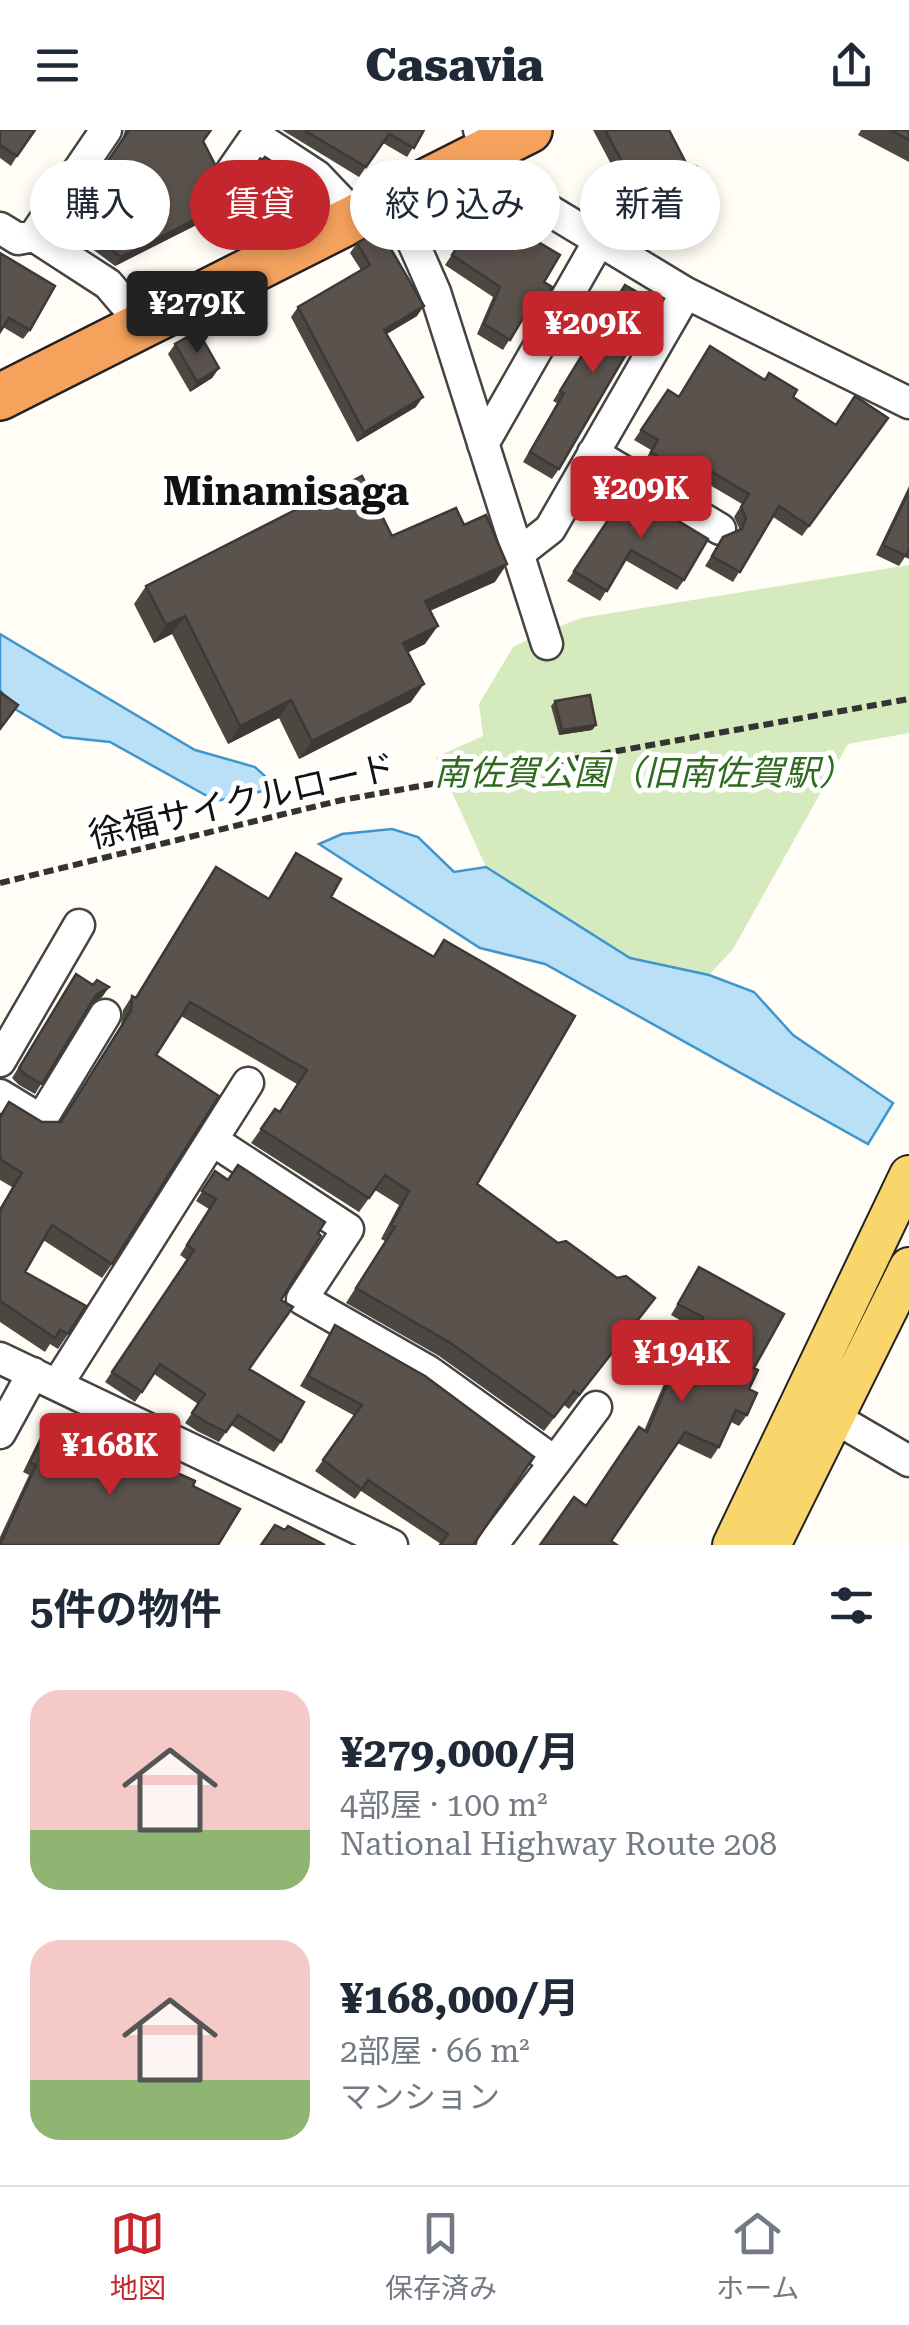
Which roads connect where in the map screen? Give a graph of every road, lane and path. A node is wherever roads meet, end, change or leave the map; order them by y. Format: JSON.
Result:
{"nodes":[{"id":1,"x":106,"y":130,"type":"edge"},
{"id":2,"x":501,"y":136,"type":"edge"},
{"id":3,"x":86,"y":160,"type":"edge"},
{"id":4,"x":239,"y":160,"type":"edge"},
{"id":5,"x":292,"y":160,"type":"edge"},
{"id":6,"x":459,"y":160,"type":"edge"},
{"id":7,"x":350,"y":221,"type":"edge"},
{"id":8,"x":580,"y":227,"type":"edge"},
{"id":9,"x":0,"y":228,"type":"edge"},
{"id":10,"x":30,"y":236,"type":"edge"},
{"id":11,"x":56,"y":250,"type":"edge"},
{"id":12,"x":404,"y":250,"type":"edge"},
{"id":13,"x":594,"y":250,"type":"edge"},
{"id":14,"x":618,"y":250,"type":"edge"},
{"id":15,"x":686,"y":293,"type":"junction"},
{"id":16,"x":143,"y":325,"type":"junction"},
{"id":17,"x":0,"y":397,"type":"edge"},
{"id":18,"x":909,"y":403,"type":"edge"},
{"id":19,"x":483,"y":444,"type":"junction"},
{"id":20,"x":593,"y":453,"type":"junction"},
{"id":21,"x":720,"y":529,"type":"dead end"},
{"id":22,"x":518,"y":554,"type":"junction"},
{"id":23,"x":547,"y":644,"type":"dead end"},
{"id":24,"x":909,"y":699,"type":"edge"},
{"id":25,"x":0,"y":883,"type":"edge"},
{"id":26,"x":79,"y":925,"type":"dead end"},
{"id":27,"x":105,"y":1015,"type":"dead end"},
{"id":28,"x":0,"y":1061,"type":"edge"},
{"id":29,"x":248,"y":1084,"type":"dead end"},
{"id":30,"x":0,"y":1096,"type":"edge"},
{"id":31,"x":212,"y":1140,"type":"junction"},
{"id":32,"x":909,"y":1175,"type":"edge"},
{"id":33,"x":909,"y":1267,"type":"edge"},
{"id":34,"x":0,"y":1358,"type":"edge"},
{"id":35,"x":45,"y":1379,"type":"junction"},
{"id":36,"x":596,"y":1407,"type":"dead end"},
{"id":37,"x":835,"y":1418,"type":"junction"},
{"id":38,"x":0,"y":1434,"type":"edge"},
{"id":39,"x":909,"y":1461,"type":"edge"},
{"id":40,"x":554,"y":1462,"type":"junction"},
{"id":41,"x":392,"y":1545,"type":"edge"},
{"id":42,"x":492,"y":1545,"type":"edge"},
{"id":43,"x":732,"y":1545,"type":"edge"},
{"id":44,"x":771,"y":1545,"type":"edge"}],
"edges":[{"from":1,"to":3,"type":"street"},
{"from":2,"to":6,"type":"highway"},
{"from":2,"to":8,"type":"street"},
{"from":4,"to":5,"type":"street"},
{"from":7,"to":16,"type":"highway"},
{"from":9,"to":10,"type":"street"},
{"from":11,"to":16,"type":"street"},
{"from":12,"to":19,"type":"street"},
{"from":13,"to":19,"type":"street"},
{"from":14,"to":15,"type":"street"},
{"from":15,"to":18,"type":"street"},
{"from":15,"to":20,"type":"street"},
{"from":16,"to":17,"type":"highway"},
{"from":19,"to":22,"type":"street"},
{"from":20,"to":21,"type":"street"},
{"from":20,"to":22,"type":"street"},
{"from":22,"to":23,"type":"street"},
{"from":24,"to":25,"type":"path","name":"徐福サイクルロード"},
{"from":26,"to":28,"type":"street"},
{"from":27,"to":30,"type":"street"},
{"from":29,"to":31,"type":"street"},
{"from":31,"to":35,"type":"street"},
{"from":31,"to":40,"type":"street"},
{"from":32,"to":43,"type":"main road"},
{"from":33,"to":37,"type":"main road"},
{"from":34,"to":35,"type":"street"},
{"from":35,"to":38,"type":"street"},
{"from":35,"to":41,"type":"street"},
{"from":36,"to":40,"type":"street"},
{"from":37,"to":39,"type":"street"},
{"from":37,"to":44,"type":"main road"},
{"from":40,"to":42,"type":"street"}]}
